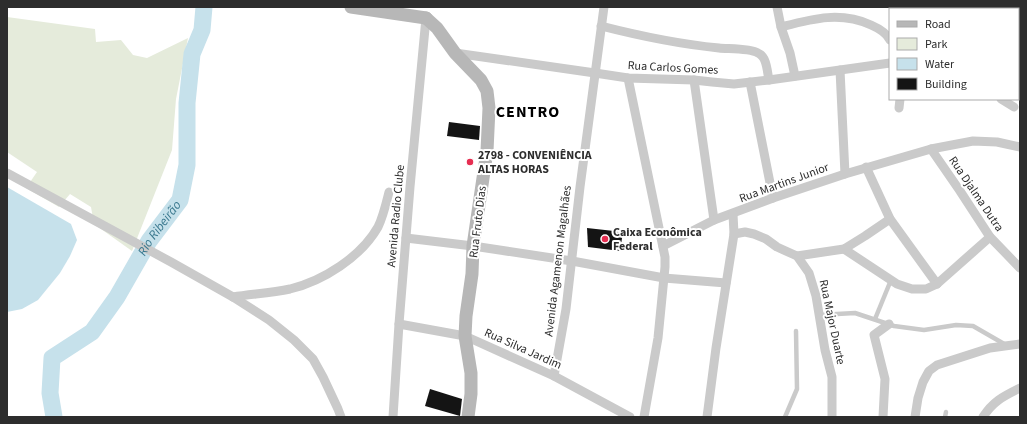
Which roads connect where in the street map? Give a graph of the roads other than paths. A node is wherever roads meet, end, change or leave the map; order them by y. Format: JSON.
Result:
{"nodes":[{"id":1,"x":351,"y":7,"type":"edge"},
{"id":2,"x":604,"y":7,"type":"edge"},
{"id":3,"x":777,"y":7,"type":"edge"},
{"id":4,"x":401,"y":11,"type":"edge"},
{"id":5,"x":427,"y":13,"type":"edge"},
{"id":6,"x":601,"y":26,"type":"junction"},
{"id":7,"x":782,"y":27,"type":"junction"},
{"id":8,"x":889,"y":38,"type":"edge"},
{"id":9,"x":455,"y":53,"type":"junction"},
{"id":10,"x":889,"y":63,"type":"edge"},
{"id":11,"x":840,"y":70,"type":"junction"},
{"id":12,"x":595,"y":72,"type":"junction"},
{"id":13,"x":795,"y":76,"type":"junction"},
{"id":14,"x":628,"y":78,"type":"junction"},
{"id":15,"x":694,"y":80,"type":"junction"},
{"id":16,"x":769,"y":80,"type":"junction"},
{"id":17,"x":750,"y":82,"type":"junction"},
{"id":18,"x":1003,"y":100,"type":"edge"},
{"id":19,"x":1014,"y":107,"type":"dead end"},
{"id":20,"x":1020,"y":147,"type":"edge"},
{"id":21,"x":932,"y":149,"type":"junction"},
{"id":22,"x":866,"y":167,"type":"junction"},
{"id":23,"x":7,"y":172,"type":"edge"},
{"id":24,"x":845,"y":174,"type":"junction"},
{"id":25,"x":389,"y":192,"type":"dead end"},
{"id":26,"x":773,"y":198,"type":"junction"},
{"id":27,"x":733,"y":214,"type":"junction"},
{"id":28,"x":890,"y":219,"type":"junction"},
{"id":29,"x":714,"y":220,"type":"junction"},
{"id":30,"x":734,"y":234,"type":"junction"},
{"id":31,"x":990,"y":237,"type":"junction"},
{"id":32,"x":406,"y":238,"type":"junction"},
{"id":33,"x":473,"y":246,"type":"junction"},
{"id":34,"x":662,"y":246,"type":"junction"},
{"id":35,"x":844,"y":249,"type":"junction"},
{"id":36,"x":796,"y":256,"type":"junction"},
{"id":37,"x":572,"y":261,"type":"junction"},
{"id":38,"x":1020,"y":268,"type":"edge"},
{"id":39,"x":664,"y":278,"type":"junction"},
{"id":40,"x":891,"y":280,"type":"junction"},
{"id":41,"x":726,"y":283,"type":"junction"},
{"id":42,"x":937,"y":284,"type":"junction"},
{"id":43,"x":233,"y":297,"type":"junction"},
{"id":44,"x":819,"y":315,"type":"junction"},
{"id":45,"x":875,"y":319,"type":"junction"},
{"id":46,"x":399,"y":324,"type":"junction"},
{"id":47,"x":889,"y":324,"type":"junction"},
{"id":48,"x":796,"y":331,"type":"dead end"},
{"id":49,"x":465,"y":336,"type":"junction"},
{"id":50,"x":1020,"y":344,"type":"edge"},
{"id":51,"x":1008,"y":346,"type":"junction"},
{"id":52,"x":554,"y":376,"type":"junction"},
{"id":53,"x":1020,"y":388,"type":"edge"},
{"id":54,"x":341,"y":417,"type":"edge"},
{"id":55,"x":393,"y":417,"type":"edge"},
{"id":56,"x":468,"y":417,"type":"edge"},
{"id":57,"x":630,"y":417,"type":"edge"},
{"id":58,"x":644,"y":417,"type":"edge"},
{"id":59,"x":707,"y":417,"type":"edge"},
{"id":60,"x":786,"y":417,"type":"edge"},
{"id":61,"x":832,"y":417,"type":"edge"},
{"id":62,"x":882,"y":417,"type":"edge"},
{"id":63,"x":915,"y":417,"type":"edge"},
{"id":64,"x":983,"y":417,"type":"edge"}],
"edges":[{"from":1,"to":4,"type":"street"},
{"from":2,"to":6,"type":"street","name":"Avenida Agamenon Magalhães"},
{"from":3,"to":7,"type":"street"},
{"from":4,"to":5,"type":"street"},
{"from":5,"to":9,"type":"street","name":"Rua Fruto Dias"},
{"from":5,"to":32,"type":"street","name":"Avenida Radio Clube"},
{"from":6,"to":12,"type":"street","name":"Avenida Agamenon Magalhães"},
{"from":6,"to":16,"type":"street"},
{"from":7,"to":8,"type":"street"},
{"from":7,"to":13,"type":"street"},
{"from":9,"to":12,"type":"street","name":"Rua Carlos Gomes"},
{"from":9,"to":33,"type":"street","name":"Rua Fruto Dias"},
{"from":10,"to":11,"type":"street","name":"Rua Carlos Gomes"},
{"from":11,"to":13,"type":"street","name":"Rua Carlos Gomes"},
{"from":11,"to":24,"type":"street"},
{"from":12,"to":14,"type":"street","name":"Rua Carlos Gomes"},
{"from":12,"to":37,"type":"street","name":"Avenida Agamenon Magalhães"},
{"from":13,"to":16,"type":"street","name":"Rua Carlos Gomes"},
{"from":14,"to":15,"type":"street","name":"Rua Carlos Gomes"},
{"from":14,"to":34,"type":"street"},
{"from":15,"to":17,"type":"street","name":"Rua Carlos Gomes"},
{"from":15,"to":29,"type":"street"},
{"from":16,"to":17,"type":"street","name":"Rua Carlos Gomes"},
{"from":17,"to":26,"type":"street"},
{"from":18,"to":19,"type":"street"},
{"from":20,"to":21,"type":"street","name":"Rua Martins Junior"},
{"from":21,"to":22,"type":"street","name":"Rua Martins Junior"},
{"from":21,"to":31,"type":"street","name":"Rua Djalma Dutra"},
{"from":22,"to":24,"type":"street","name":"Rua Martins Junior"},
{"from":22,"to":28,"type":"street"},
{"from":23,"to":43,"type":"street"},
{"from":24,"to":26,"type":"street","name":"Rua Martins Junior"},
{"from":25,"to":43,"type":"street"},
{"from":26,"to":27,"type":"street","name":"Rua Martins Junior"},
{"from":27,"to":29,"type":"street"},
{"from":27,"to":30,"type":"street","name":"Rua Martins Junior"},
{"from":28,"to":35,"type":"street"},
{"from":28,"to":42,"type":"street"},
{"from":29,"to":34,"type":"street"},
{"from":30,"to":36,"type":"street","name":"Rua Major Duarte"},
{"from":30,"to":41,"type":"street","name":"Rua Martins Junior"},
{"from":31,"to":38,"type":"street","name":"Rua Djalma Dutra"},
{"from":31,"to":42,"type":"street"},
{"from":32,"to":33,"type":"street"},
{"from":32,"to":46,"type":"street","name":"Avenida Radio Clube"},
{"from":33,"to":37,"type":"street"},
{"from":33,"to":49,"type":"street","name":"Rua Fruto Dias"},
{"from":34,"to":39,"type":"street"},
{"from":35,"to":36,"type":"street"},
{"from":35,"to":40,"type":"street"},
{"from":36,"to":44,"type":"street","name":"Rua Major Duarte"},
{"from":37,"to":39,"type":"street"},
{"from":37,"to":52,"type":"street","name":"Avenida Agamenon Magalhães"},
{"from":39,"to":41,"type":"street"},
{"from":39,"to":58,"type":"street"},
{"from":40,"to":42,"type":"street"},
{"from":40,"to":45,"type":"lane"},
{"from":41,"to":59,"type":"street","name":"Rua Martins Junior"},
{"from":43,"to":54,"type":"street"},
{"from":44,"to":45,"type":"lane"},
{"from":44,"to":61,"type":"street","name":"Rua Major Duarte"},
{"from":45,"to":47,"type":"lane"},
{"from":46,"to":49,"type":"street","name":"Rua Silva Jardim"},
{"from":46,"to":55,"type":"street","name":"Avenida Radio Clube"},
{"from":47,"to":51,"type":"lane"},
{"from":47,"to":62,"type":"street"},
{"from":48,"to":60,"type":"lane"},
{"from":49,"to":52,"type":"street","name":"Rua Silva Jardim"},
{"from":49,"to":56,"type":"street","name":"Rua Fruto Dias"},
{"from":50,"to":51,"type":"street"},
{"from":51,"to":63,"type":"street"},
{"from":52,"to":57,"type":"street","name":"Rua Silva Jardim"},
{"from":53,"to":64,"type":"street"}]}
